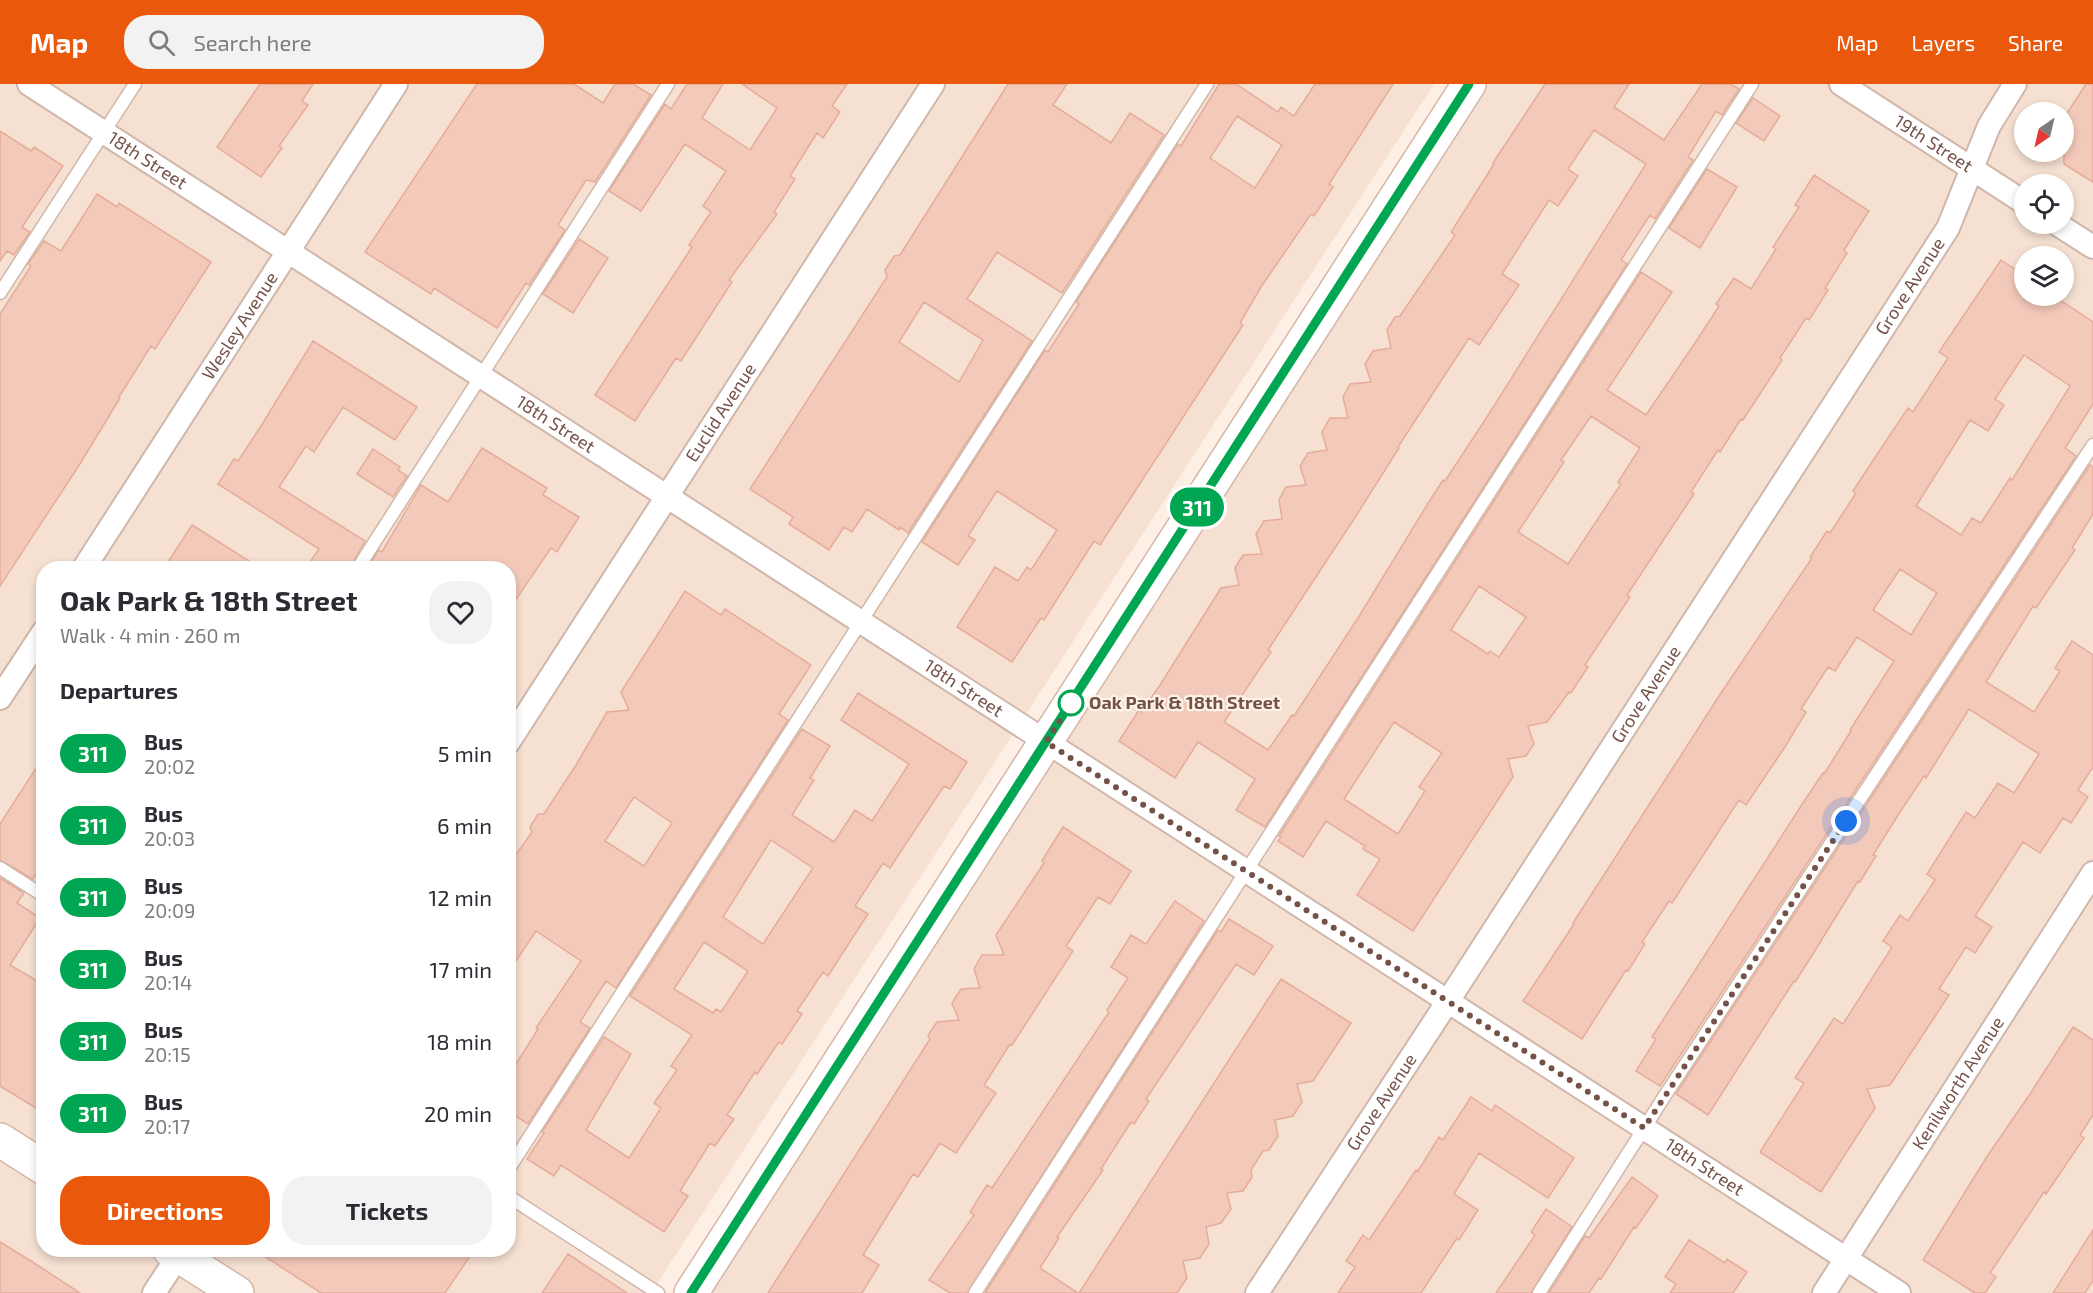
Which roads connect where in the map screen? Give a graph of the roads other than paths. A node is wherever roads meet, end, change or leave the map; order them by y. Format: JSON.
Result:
{"nodes":[{"id":1,"x":29,"y":84,"type":"edge"},
{"id":2,"x":135,"y":84,"type":"edge"},
{"id":3,"x":396,"y":84,"type":"edge"},
{"id":4,"x":668,"y":84,"type":"edge"},
{"id":5,"x":933,"y":84,"type":"edge"},
{"id":6,"x":1207,"y":84,"type":"edge"},
{"id":7,"x":1469,"y":84,"type":"edge"},
{"id":8,"x":1752,"y":84,"type":"edge"},
{"id":9,"x":1841,"y":84,"type":"edge"},
{"id":10,"x":2015,"y":84,"type":"edge"},
{"id":11,"x":104,"y":132,"type":"junction"},
{"id":12,"x":1972,"y":169,"type":"junction"},
{"id":13,"x":2014,"y":196,"type":"edge"},
{"id":14,"x":2073,"y":234,"type":"edge"},
{"id":15,"x":2093,"y":247,"type":"edge"},
{"id":16,"x":288,"y":252,"type":"junction"},
{"id":17,"x":0,"y":293,"type":"edge"},
{"id":18,"x":481,"y":376,"type":"junction"},
{"id":19,"x":2093,"y":445,"type":"edge"},
{"id":20,"x":667,"y":496,"type":"junction"},
{"id":21,"x":89,"y":561,"type":"edge"},
{"id":22,"x":362,"y":561,"type":"edge"},
{"id":23,"x":861,"y":622,"type":"junction"},
{"id":24,"x":36,"y":643,"type":"edge"},
{"id":25,"x":0,"y":698,"type":"edge"},
{"id":26,"x":516,"y":731,"type":"edge"},
{"id":27,"x":1046,"y":742,"type":"junction"},
{"id":28,"x":0,"y":868,"type":"edge"},
{"id":29,"x":1246,"y":871,"type":"junction"},
{"id":30,"x":2093,"y":873,"type":"edge"},
{"id":31,"x":36,"y":891,"type":"edge"},
{"id":32,"x":1448,"y":1001,"type":"junction"},
{"id":33,"x":1644,"y":1128,"type":"junction"},
{"id":34,"x":0,"y":1140,"type":"edge"},
{"id":35,"x":516,"y":1158,"type":"edge"},
{"id":36,"x":36,"y":1163,"type":"edge"},
{"id":37,"x":516,"y":1201,"type":"edge"},
{"id":38,"x":174,"y":1257,"type":"edge"},
{"id":39,"x":186,"y":1257,"type":"edge"},
{"id":40,"x":1846,"y":1259,"type":"junction"},
{"id":41,"x":154,"y":1293,"type":"edge"},
{"id":42,"x":237,"y":1293,"type":"edge"},
{"id":43,"x":658,"y":1293,"type":"edge"},
{"id":44,"x":691,"y":1293,"type":"edge"},
{"id":45,"x":975,"y":1293,"type":"edge"},
{"id":46,"x":1257,"y":1293,"type":"edge"},
{"id":47,"x":1539,"y":1293,"type":"edge"},
{"id":48,"x":1824,"y":1293,"type":"edge"},
{"id":49,"x":1899,"y":1293,"type":"edge"}],
"edges":[{"from":1,"to":11,"type":"street","name":"18th Street"},
{"from":2,"to":11,"type":"lane"},
{"from":3,"to":16,"type":"street","name":"Wesley Avenue"},
{"from":4,"to":18,"type":"lane"},
{"from":5,"to":20,"type":"street","name":"Euclid Avenue"},
{"from":6,"to":23,"type":"lane"},
{"from":7,"to":27,"type":"street"},
{"from":8,"to":29,"type":"lane"},
{"from":9,"to":12,"type":"street","name":"19th Street"},
{"from":10,"to":12,"type":"street","name":"Grove Avenue"},
{"from":11,"to":16,"type":"street","name":"18th Street"},
{"from":11,"to":17,"type":"lane"},
{"from":12,"to":13,"type":"street","name":"19th Street"},
{"from":12,"to":32,"type":"street","name":"Grove Avenue"},
{"from":14,"to":15,"type":"street"},
{"from":16,"to":18,"type":"street","name":"18th Street"},
{"from":16,"to":21,"type":"street","name":"Wesley Avenue"},
{"from":18,"to":20,"type":"street","name":"18th Street"},
{"from":18,"to":22,"type":"lane"},
{"from":19,"to":33,"type":"lane"},
{"from":20,"to":23,"type":"street","name":"18th Street"},
{"from":20,"to":26,"type":"street","name":"Euclid Avenue"},
{"from":23,"to":27,"type":"street","name":"18th Street"},
{"from":23,"to":35,"type":"lane"},
{"from":24,"to":25,"type":"street"},
{"from":27,"to":29,"type":"street","name":"18th Street"},
{"from":27,"to":44,"type":"street"},
{"from":28,"to":31,"type":"lane"},
{"from":29,"to":32,"type":"street","name":"18th Street"},
{"from":29,"to":45,"type":"lane"},
{"from":30,"to":40,"type":"street","name":"Kenilworth Avenue"},
{"from":32,"to":33,"type":"street","name":"18th Street"},
{"from":32,"to":46,"type":"street","name":"Grove Avenue"},
{"from":33,"to":40,"type":"street","name":"18th Street"},
{"from":33,"to":47,"type":"lane"},
{"from":34,"to":36,"type":"street"},
{"from":37,"to":43,"type":"lane"},
{"from":38,"to":41,"type":"street"},
{"from":39,"to":42,"type":"street"},
{"from":40,"to":48,"type":"street","name":"Kenilworth Avenue"},
{"from":40,"to":49,"type":"street","name":"18th Street"}]}
